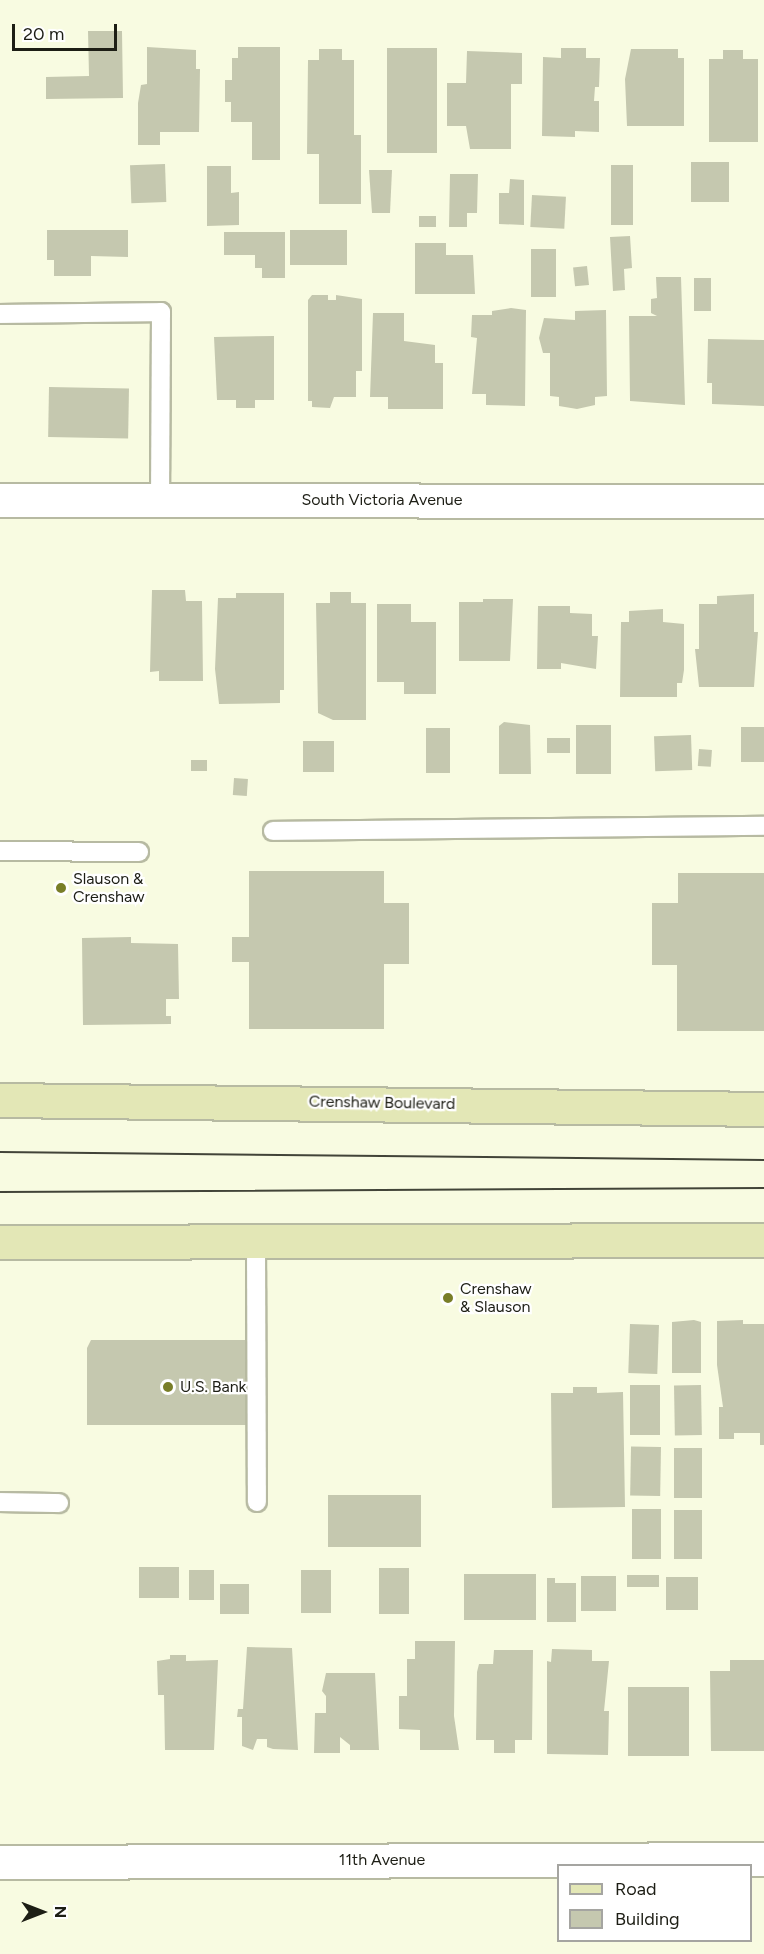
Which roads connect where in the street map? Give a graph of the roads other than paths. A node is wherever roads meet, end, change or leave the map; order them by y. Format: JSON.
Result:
{"nodes":[{"id":1,"x":0,"y":314,"type":"edge"},
{"id":2,"x":0,"y":500,"type":"edge"},
{"id":3,"x":160,"y":500,"type":"junction"},
{"id":4,"x":764,"y":501,"type":"edge"},
{"id":5,"x":764,"y":826,"type":"edge"},
{"id":6,"x":273,"y":831,"type":"dead end"},
{"id":7,"x":0,"y":851,"type":"edge"},
{"id":8,"x":139,"y":852,"type":"dead end"},
{"id":9,"x":0,"y":1100,"type":"edge"},
{"id":10,"x":764,"y":1109,"type":"edge"},
{"id":11,"x":764,"y":1240,"type":"edge"},
{"id":12,"x":0,"y":1242,"type":"edge"},
{"id":13,"x":256,"y":1242,"type":"junction"},
{"id":14,"x":0,"y":1502,"type":"edge"},
{"id":15,"x":257,"y":1502,"type":"dead end"},
{"id":16,"x":59,"y":1503,"type":"dead end"},
{"id":17,"x":764,"y":1858,"type":"edge"},
{"id":18,"x":0,"y":1862,"type":"edge"}],
"edges":[{"from":1,"to":3,"type":"lane"},
{"from":2,"to":3,"type":"street","name":"South Victoria Avenue"},
{"from":3,"to":4,"type":"street","name":"South Victoria Avenue"},
{"from":5,"to":6,"type":"lane"},
{"from":7,"to":8,"type":"lane"},
{"from":9,"to":10,"type":"main road","name":"Crenshaw Boulevard"},
{"from":11,"to":13,"type":"main road"},
{"from":12,"to":13,"type":"main road"},
{"from":13,"to":15,"type":"lane"},
{"from":14,"to":16,"type":"lane"},
{"from":17,"to":18,"type":"street","name":"11th Avenue"}]}
